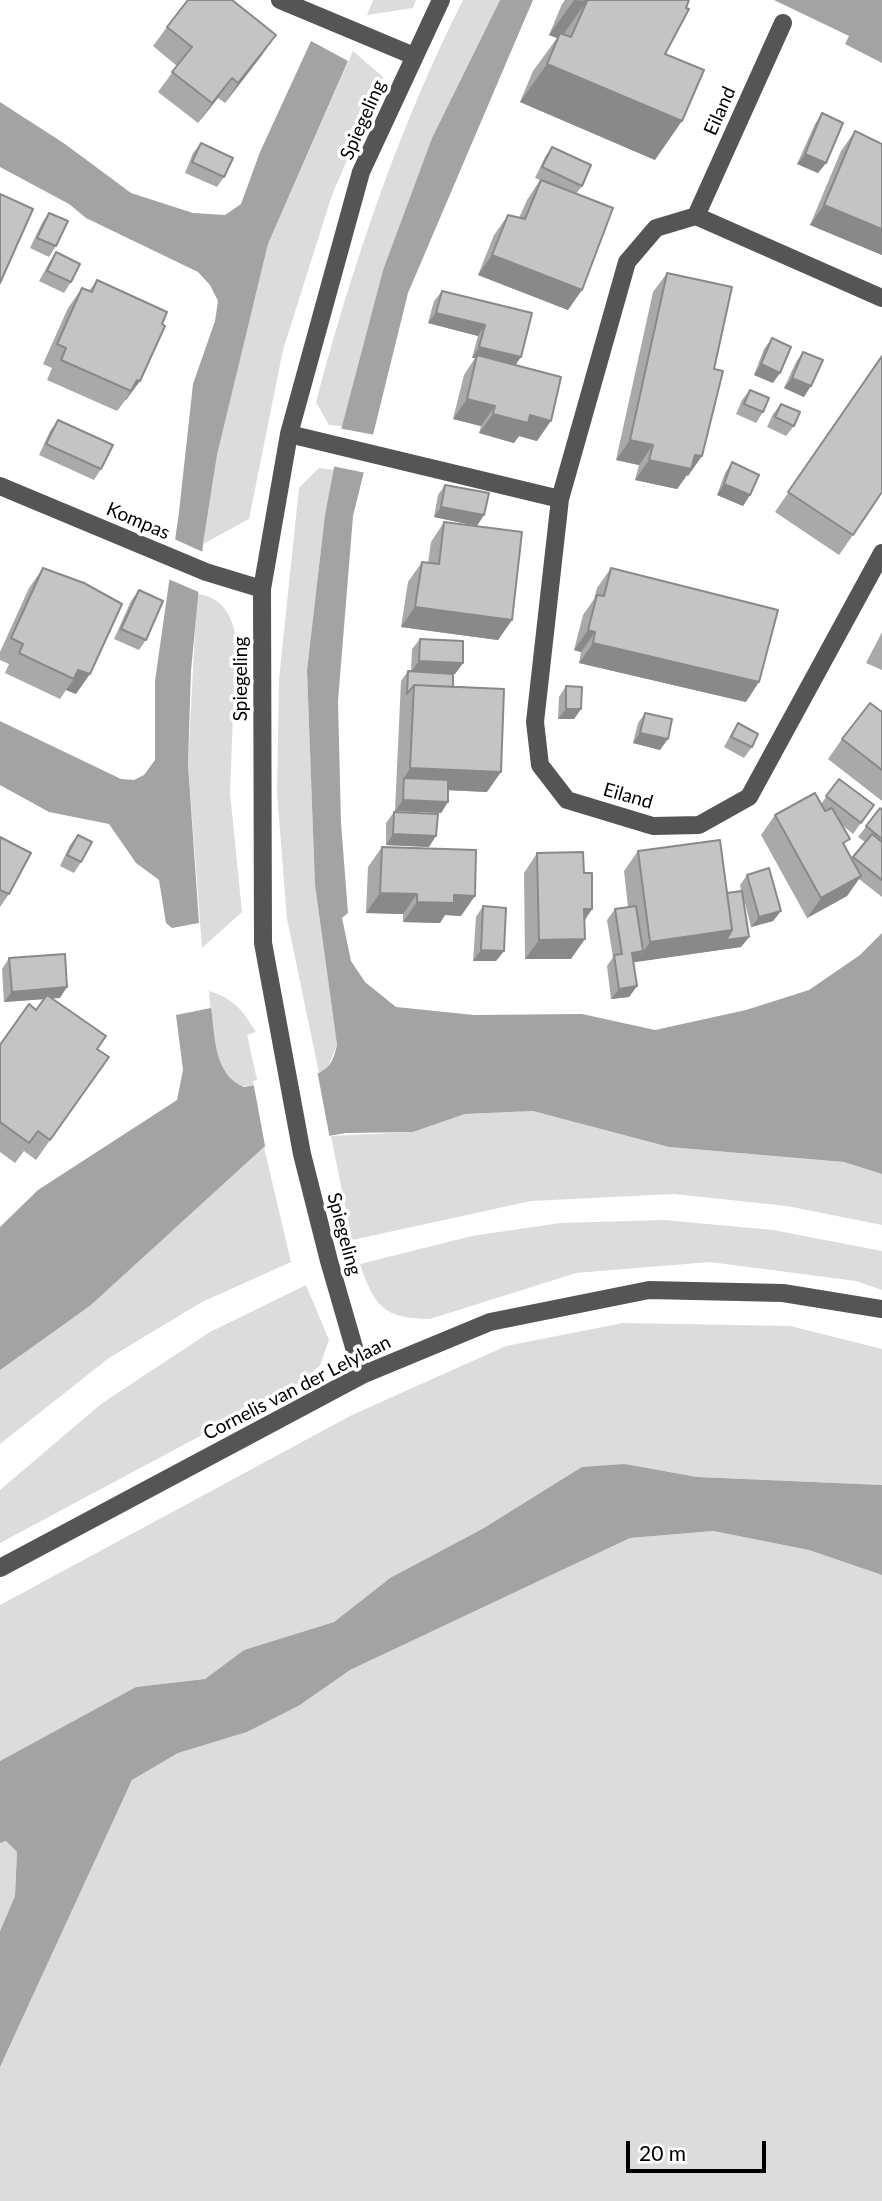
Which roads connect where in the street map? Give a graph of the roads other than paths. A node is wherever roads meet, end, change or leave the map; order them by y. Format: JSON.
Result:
{"nodes":[{"id":1,"x":280,"y":0,"type":"edge"},
{"id":2,"x":441,"y":0,"type":"edge"},
{"id":3,"x":783,"y":23,"type":"dead end"},
{"id":4,"x":414,"y":56,"type":"junction"},
{"id":5,"x":696,"y":216,"type":"junction"},
{"id":6,"x":882,"y":298,"type":"edge"},
{"id":7,"x":289,"y":434,"type":"junction"},
{"id":8,"x":0,"y":486,"type":"edge"},
{"id":9,"x":560,"y":499,"type":"junction"},
{"id":10,"x":882,"y":553,"type":"edge"},
{"id":11,"x":262,"y":589,"type":"junction"},
{"id":12,"x":882,"y":1309,"type":"edge"},
{"id":13,"x":362,"y":1375,"type":"junction"},
{"id":14,"x":0,"y":1568,"type":"edge"}],
"edges":[{"from":1,"to":4,"type":"street"},
{"from":2,"to":4,"type":"street","name":"Spiegeling"},
{"from":3,"to":5,"type":"street","name":"Eiland"},
{"from":4,"to":7,"type":"street","name":"Spiegeling"},
{"from":5,"to":6,"type":"street"},
{"from":5,"to":9,"type":"street","name":"Eiland"},
{"from":7,"to":9,"type":"street"},
{"from":7,"to":11,"type":"street","name":"Spiegeling"},
{"from":8,"to":11,"type":"street","name":"Kompas"},
{"from":9,"to":10,"type":"street","name":"Eiland"},
{"from":11,"to":13,"type":"street","name":"Spiegeling"},
{"from":12,"to":13,"type":"street","name":"Cornelis van der Lelylaan"},
{"from":13,"to":14,"type":"street","name":"Cornelis van der Lelylaan"}]}
